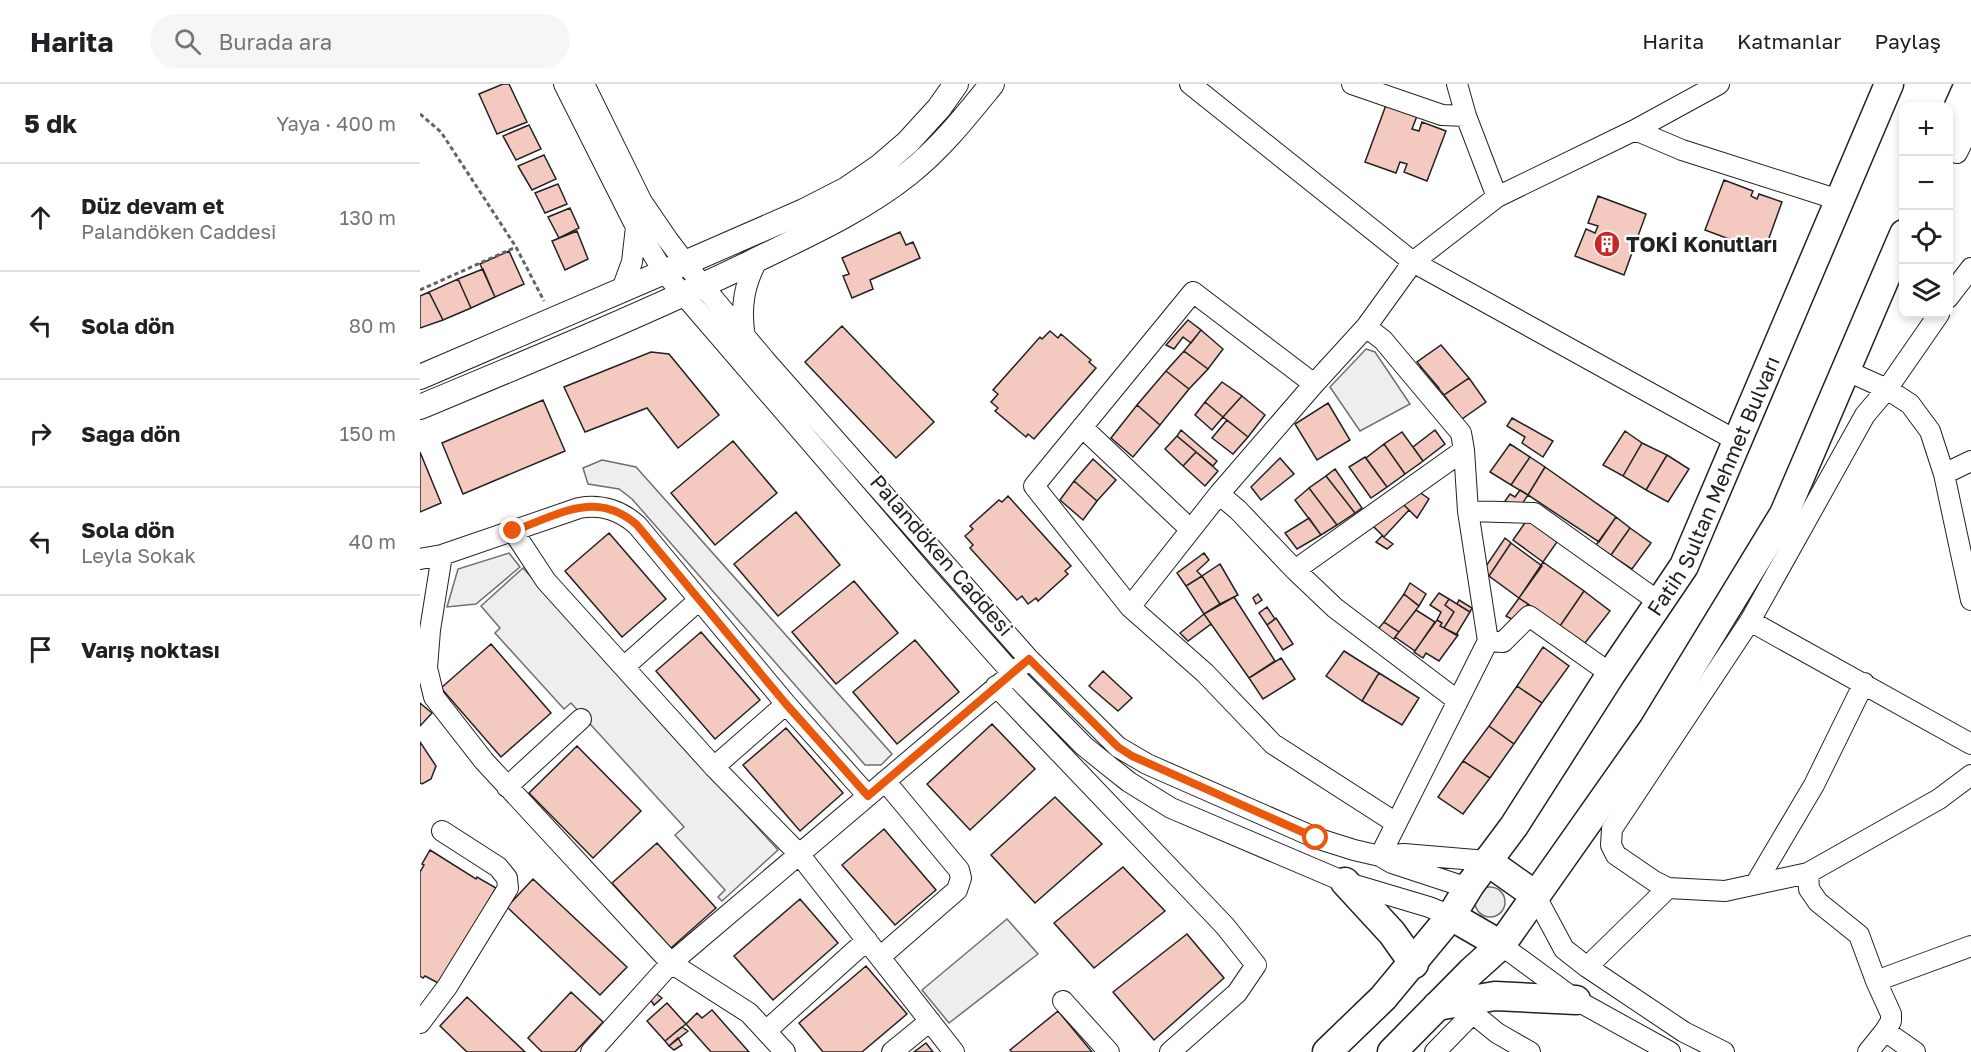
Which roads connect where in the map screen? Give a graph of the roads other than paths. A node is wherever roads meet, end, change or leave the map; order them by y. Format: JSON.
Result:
{"nodes":[{"id":1,"x":564,"y":84,"type":"edge"},
{"id":2,"x":584,"y":84,"type":"edge"},
{"id":3,"x":956,"y":84,"type":"edge"},
{"id":4,"x":992,"y":84,"type":"edge"},
{"id":5,"x":1190,"y":84,"type":"edge"},
{"id":6,"x":1352,"y":84,"type":"edge"},
{"id":7,"x":1457,"y":84,"type":"edge"},
{"id":8,"x":1719,"y":84,"type":"edge"},
{"id":9,"x":1889,"y":84,"type":"edge"},
{"id":10,"x":1969,"y":84,"type":"edge"},
{"id":11,"x":1466,"y":116,"type":"junction"},
{"id":12,"x":1971,"y":124,"type":"edge"},
{"id":13,"x":1635,"y":130,"type":"junction"},
{"id":14,"x":1956,"y":149,"type":"edge"},
{"id":15,"x":1497,"y":197,"type":"junction"},
{"id":16,"x":1839,"y":200,"type":"junction"},
{"id":17,"x":636,"y":227,"type":"junction"},
{"id":18,"x":1899,"y":246,"type":"edge"},
{"id":19,"x":758,"y":259,"type":"junction"},
{"id":20,"x":1413,"y":261,"type":"junction"},
{"id":21,"x":674,"y":268,"type":"junction"},
{"id":22,"x":1971,"y":268,"type":"edge"},
{"id":23,"x":693,"y":290,"type":"junction"},
{"id":24,"x":1953,"y":291,"type":"edge"},
{"id":25,"x":621,"y":292,"type":"junction"},
{"id":26,"x":1936,"y":318,"type":"edge"},
{"id":27,"x":1366,"y":327,"type":"junction"},
{"id":28,"x":746,"y":337,"type":"junction"},
{"id":29,"x":1845,"y":370,"type":"junction"},
{"id":30,"x":420,"y":377,"type":"edge"},
{"id":31,"x":1314,"y":384,"type":"junction"},
{"id":32,"x":1887,"y":389,"type":"junction"},
{"id":33,"x":420,"y":407,"type":"edge"},
{"id":34,"x":1082,"y":427,"type":"junction"},
{"id":35,"x":1737,"y":441,"type":"junction"},
{"id":36,"x":1464,"y":450,"type":"junction"},
{"id":37,"x":1971,"y":461,"type":"edge"},
{"id":38,"x":1944,"y":474,"type":"junction"},
{"id":39,"x":1219,"y":494,"type":"junction"},
{"id":40,"x":1468,"y":511,"type":"junction"},
{"id":41,"x":1191,"y":529,"type":"junction"},
{"id":42,"x":513,"y":531,"type":"junction"},
{"id":43,"x":442,"y":555,"type":"junction"},
{"id":44,"x":420,"y":559,"type":"edge"},
{"id":45,"x":1294,"y":570,"type":"junction"},
{"id":46,"x":1971,"y":599,"type":"edge"},
{"id":47,"x":699,"y":600,"type":"junction"},
{"id":48,"x":1659,"y":602,"type":"junction"},
{"id":49,"x":1130,"y":607,"type":"junction"},
{"id":50,"x":1750,"y":621,"type":"junction"},
{"id":51,"x":1488,"y":642,"type":"junction"},
{"id":52,"x":1029,"y":659,"type":"junction"},
{"id":53,"x":624,"y":667,"type":"junction"},
{"id":54,"x":1012,"y":673,"type":"junction"},
{"id":55,"x":1611,"y":674,"type":"junction"},
{"id":56,"x":1864,"y":684,"type":"junction"},
{"id":57,"x":996,"y":686,"type":"junction"},
{"id":58,"x":1458,"y":701,"type":"junction"},
{"id":59,"x":786,"y":704,"type":"junction"},
{"id":60,"x":581,"y":719,"type":"dead end"},
{"id":61,"x":1971,"y":744,"type":"edge"},
{"id":62,"x":714,"y":767,"type":"junction"},
{"id":63,"x":1971,"y":775,"type":"edge"},
{"id":64,"x":885,"y":781,"type":"junction"},
{"id":65,"x":507,"y":787,"type":"junction"},
{"id":66,"x":868,"y":796,"type":"junction"},
{"id":67,"x":1396,"y":823,"type":"junction"},
{"id":68,"x":442,"y":831,"type":"dead end"},
{"id":69,"x":1354,"y":850,"type":"junction"},
{"id":70,"x":800,"y":854,"type":"junction"},
{"id":71,"x":1380,"y":856,"type":"junction"},
{"id":72,"x":1487,"y":861,"type":"junction"},
{"id":73,"x":1808,"y":873,"type":"junction"},
{"id":74,"x":1345,"y":882,"type":"junction"},
{"id":75,"x":1756,"y":883,"type":"junction"},
{"id":76,"x":1468,"y":888,"type":"junction"},
{"id":77,"x":1668,"y":888,"type":"junction"},
{"id":78,"x":1535,"y":895,"type":"junction"},
{"id":79,"x":1451,"y":916,"type":"junction"},
{"id":80,"x":867,"y":940,"type":"junction"},
{"id":81,"x":1501,"y":945,"type":"junction"},
{"id":82,"x":1971,"y":946,"type":"edge"},
{"id":83,"x":880,"y":957,"type":"junction"},
{"id":84,"x":671,"y":963,"type":"junction"},
{"id":85,"x":1414,"y":964,"type":"junction"},
{"id":86,"x":1587,"y":968,"type":"junction"},
{"id":87,"x":1876,"y":981,"type":"junction"},
{"id":88,"x":1576,"y":1000,"type":"junction"},
{"id":89,"x":1063,"y":1001,"type":"dead end"},
{"id":90,"x":1456,"y":1007,"type":"junction"},
{"id":91,"x":930,"y":1021,"type":"junction"},
{"id":92,"x":420,"y":1023,"type":"edge"},
{"id":93,"x":1885,"y":1030,"type":"junction"},
{"id":94,"x":766,"y":1031,"type":"junction"},
{"id":95,"x":591,"y":1052,"type":"edge"},
{"id":96,"x":786,"y":1052,"type":"edge"},
{"id":97,"x":892,"y":1052,"type":"edge"},
{"id":98,"x":954,"y":1052,"type":"edge"},
{"id":99,"x":1109,"y":1052,"type":"edge"},
{"id":100,"x":1170,"y":1052,"type":"edge"},
{"id":101,"x":1327,"y":1052,"type":"edge"},
{"id":102,"x":1392,"y":1052,"type":"edge"},
{"id":103,"x":1435,"y":1052,"type":"edge"},
{"id":104,"x":1530,"y":1052,"type":"edge"},
{"id":105,"x":1670,"y":1052,"type":"edge"},
{"id":106,"x":1724,"y":1052,"type":"edge"},
{"id":107,"x":1868,"y":1052,"type":"edge"},
{"id":108,"x":1916,"y":1052,"type":"edge"}],
"edges":[{"from":1,"to":17,"type":"street","name":"Palandöken Caddesi"},
{"from":2,"to":21,"type":"street","name":"Palandöken Caddesi"},
{"from":3,"to":21,"type":"main road"},
{"from":4,"to":19,"type":"main road"},
{"from":5,"to":20,"type":"street"},
{"from":6,"to":11,"type":"street"},
{"from":7,"to":11,"type":"street"},
{"from":8,"to":13,"type":"street"},
{"from":9,"to":16,"type":"highway","name":"Fatih Sultan Mehmet Bulvarı"},
{"from":10,"to":14,"type":"highway"},
{"from":11,"to":15,"type":"street"},
{"from":12,"to":14,"type":"street"},
{"from":13,"to":15,"type":"street"},
{"from":13,"to":16,"type":"street"},
{"from":15,"to":20,"type":"street"},
{"from":16,"to":35,"type":"highway","name":"Fatih Sultan Mehmet Bulvarı"},
{"from":17,"to":21,"type":"street","name":"Palandöken Caddesi"},
{"from":17,"to":25,"type":"street"},
{"from":18,"to":29,"type":"highway"},
{"from":19,"to":23,"type":"main road"},
{"from":19,"to":28,"type":"street"},
{"from":20,"to":27,"type":"street"},
{"from":20,"to":35,"type":"street"},
{"from":21,"to":23,"type":"street","name":"Palandöken Caddesi"},
{"from":21,"to":25,"type":"main road"},
{"from":22,"to":24,"type":"street"},
{"from":23,"to":28,"type":"street","name":"Palandöken Caddesi"},
{"from":23,"to":33,"type":"main road"},
{"from":23,"to":54,"type":"street","name":"Palandöken Caddesi"},
{"from":25,"to":30,"type":"main road"},
{"from":26,"to":32,"type":"street"},
{"from":27,"to":31,"type":"street"},
{"from":27,"to":36,"type":"street"},
{"from":28,"to":52,"type":"street","name":"Palandöken Caddesi"},
{"from":29,"to":32,"type":"street"},
{"from":29,"to":78,"type":"highway"},
{"from":31,"to":34,"type":"street"},
{"from":31,"to":39,"type":"street"},
{"from":32,"to":38,"type":"street"},
{"from":32,"to":50,"type":"street"},
{"from":34,"to":41,"type":"street"},
{"from":34,"to":49,"type":"street"},
{"from":35,"to":48,"type":"highway","name":"Fatih Sultan Mehmet Bulvarı"},
{"from":36,"to":40,"type":"street"},
{"from":36,"to":45,"type":"street"},
{"from":37,"to":38,"type":"street"},
{"from":38,"to":46,"type":"street"},
{"from":39,"to":41,"type":"street"},
{"from":39,"to":45,"type":"street"},
{"from":40,"to":48,"type":"street"},
{"from":40,"to":51,"type":"street"},
{"from":41,"to":49,"type":"street"},
{"from":42,"to":43,"type":"street"},
{"from":42,"to":47,"type":"street"},
{"from":42,"to":53,"type":"street"},
{"from":43,"to":44,"type":"street"},
{"from":43,"to":65,"type":"street"},
{"from":45,"to":58,"type":"street"},
{"from":47,"to":53,"type":"street"},
{"from":47,"to":59,"type":"street"},
{"from":48,"to":55,"type":"highway","name":"Fatih Sultan Mehmet Bulvarı"},
{"from":49,"to":67,"type":"street"},
{"from":50,"to":56,"type":"street"},
{"from":50,"to":77,"type":"street"},
{"from":51,"to":55,"type":"street"},
{"from":51,"to":58,"type":"street"},
{"from":52,"to":54,"type":"street"},
{"from":52,"to":69,"type":"street","name":"Palandöken Caddesi"},
{"from":53,"to":62,"type":"street"},
{"from":54,"to":57,"type":"street"},
{"from":54,"to":74,"type":"street","name":"Palandöken Caddesi"},
{"from":55,"to":72,"type":"highway","name":"Fatih Sultan Mehmet Bulvarı"},
{"from":56,"to":61,"type":"street"},
{"from":56,"to":75,"type":"street"},
{"from":57,"to":64,"type":"street"},
{"from":57,"to":100,"type":"street"},
{"from":58,"to":67,"type":"street"},
{"from":59,"to":62,"type":"street"},
{"from":59,"to":66,"type":"street"},
{"from":60,"to":65,"type":"street"},
{"from":62,"to":70,"type":"street"},
{"from":63,"to":73,"type":"street"},
{"from":64,"to":66,"type":"street"},
{"from":64,"to":83,"type":"street"},
{"from":65,"to":84,"type":"street"},
{"from":66,"to":70,"type":"street"},
{"from":67,"to":71,"type":"street"},
{"from":68,"to":92,"type":"street"},
{"from":69,"to":71,"type":"street","name":"Palandöken Caddesi"},
{"from":69,"to":74,"type":"street"},
{"from":70,"to":80,"type":"street"},
{"from":70,"to":84,"type":"street"},
{"from":71,"to":72,"type":"street","name":"Palandöken Caddesi"},
{"from":71,"to":76,"type":"street","name":"Palandöken Caddesi"},
{"from":72,"to":76,"type":"highway","name":"Fatih Sultan Mehmet Bulvarı"},
{"from":72,"to":78,"type":"highway"},
{"from":73,"to":75,"type":"street"},
{"from":73,"to":87,"type":"street"},
{"from":74,"to":79,"type":"street","name":"Palandöken Caddesi"},
{"from":74,"to":85,"type":"highway"},
{"from":75,"to":77,"type":"street"},
{"from":76,"to":79,"type":"highway","name":"Fatih Sultan Mehmet Bulvarı"},
{"from":77,"to":86,"type":"street"},
{"from":78,"to":81,"type":"highway"},
{"from":78,"to":86,"type":"street"},
{"from":79,"to":81,"type":"highway"},
{"from":79,"to":85,"type":"highway"},
{"from":80,"to":83,"type":"street"},
{"from":80,"to":94,"type":"street"},
{"from":81,"to":88,"type":"street"},
{"from":81,"to":90,"type":"highway"},
{"from":82,"to":87,"type":"street"},
{"from":83,"to":91,"type":"street"},
{"from":84,"to":94,"type":"street"},
{"from":84,"to":95,"type":"street"},
{"from":85,"to":101,"type":"highway"},
{"from":86,"to":106,"type":"street"},
{"from":87,"to":93,"type":"street"},
{"from":88,"to":90,"type":"highway"},
{"from":88,"to":105,"type":"street"},
{"from":89,"to":99,"type":"street"},
{"from":90,"to":102,"type":"highway"},
{"from":90,"to":103,"type":"street"},
{"from":90,"to":104,"type":"street"},
{"from":91,"to":97,"type":"street"},
{"from":91,"to":98,"type":"street"},
{"from":93,"to":107,"type":"street"},
{"from":93,"to":108,"type":"street"},
{"from":94,"to":96,"type":"street"}]}
